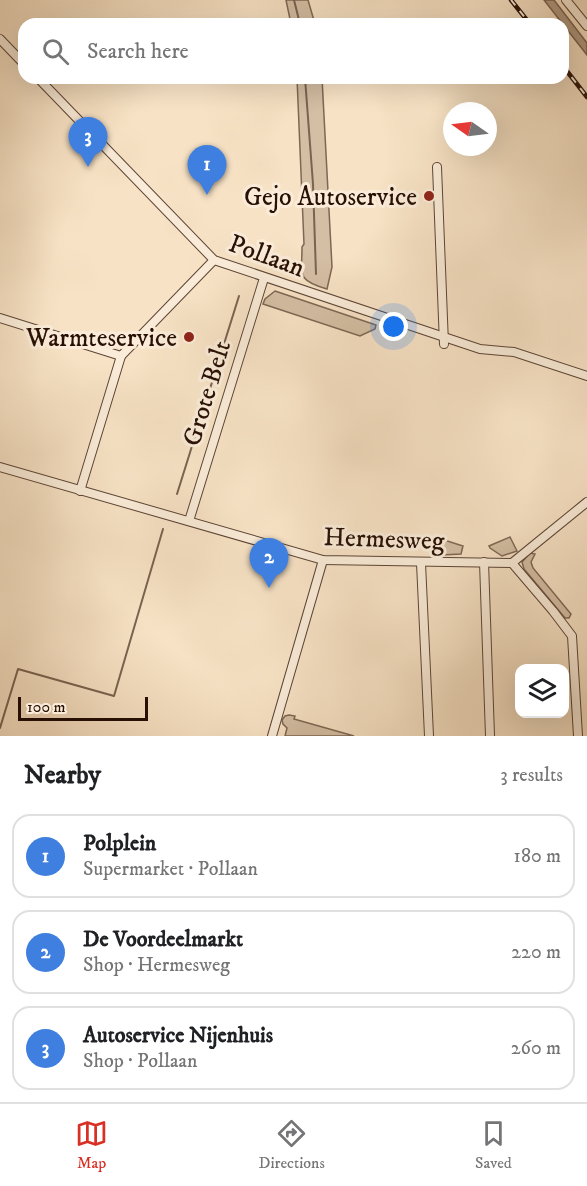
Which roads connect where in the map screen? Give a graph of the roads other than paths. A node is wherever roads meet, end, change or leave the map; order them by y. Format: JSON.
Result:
{"nodes":[{"id":1,"x":566,"y":0,"type":"edge"},
{"id":2,"x":587,"y":26,"type":"edge"},
{"id":3,"x":0,"y":39,"type":"edge"},
{"id":4,"x":18,"y":58,"type":"edge"},
{"id":5,"x":44,"y":84,"type":"edge"},
{"id":6,"x":436,"y":166,"type":"dead end"},
{"id":7,"x":214,"y":260,"type":"junction"},
{"id":8,"x":264,"y":278,"type":"junction"},
{"id":9,"x":0,"y":318,"type":"edge"},
{"id":10,"x":444,"y":340,"type":"junction"},
{"id":11,"x":121,"y":356,"type":"junction"},
{"id":12,"x":587,"y":376,"type":"edge"},
{"id":13,"x":0,"y":467,"type":"edge"},
{"id":14,"x":80,"y":491,"type":"junction"},
{"id":15,"x":587,"y":502,"type":"edge"},
{"id":16,"x":189,"y":521,"type":"junction"},
{"id":17,"x":323,"y":560,"type":"junction"},
{"id":18,"x":421,"y":562,"type":"junction"},
{"id":19,"x":484,"y":562,"type":"junction"},
{"id":20,"x":512,"y":563,"type":"junction"},
{"id":21,"x":272,"y":736,"type":"edge"},
{"id":22,"x":429,"y":736,"type":"edge"},
{"id":23,"x":490,"y":736,"type":"edge"},
{"id":24,"x":578,"y":736,"type":"edge"}],
"edges":[{"from":1,"to":2,"type":"street"},
{"from":3,"to":4,"type":"street"},
{"from":5,"to":7,"type":"street","name":"Pollaan"},
{"from":6,"to":10,"type":"street"},
{"from":7,"to":8,"type":"street","name":"Pollaan"},
{"from":7,"to":11,"type":"street"},
{"from":8,"to":10,"type":"street","name":"Pollaan"},
{"from":8,"to":16,"type":"street","name":"Grote Belt"},
{"from":9,"to":11,"type":"street"},
{"from":10,"to":12,"type":"street","name":"Pollaan"},
{"from":11,"to":14,"type":"street"},
{"from":13,"to":14,"type":"street","name":"Hermesweg"},
{"from":14,"to":16,"type":"street","name":"Hermesweg"},
{"from":15,"to":20,"type":"street"},
{"from":16,"to":17,"type":"street","name":"Hermesweg"},
{"from":17,"to":18,"type":"street","name":"Hermesweg"},
{"from":17,"to":21,"type":"street"},
{"from":18,"to":19,"type":"street","name":"Hermesweg"},
{"from":18,"to":22,"type":"street"},
{"from":19,"to":20,"type":"street","name":"Hermesweg"},
{"from":19,"to":23,"type":"street"},
{"from":20,"to":24,"type":"street"}]}
